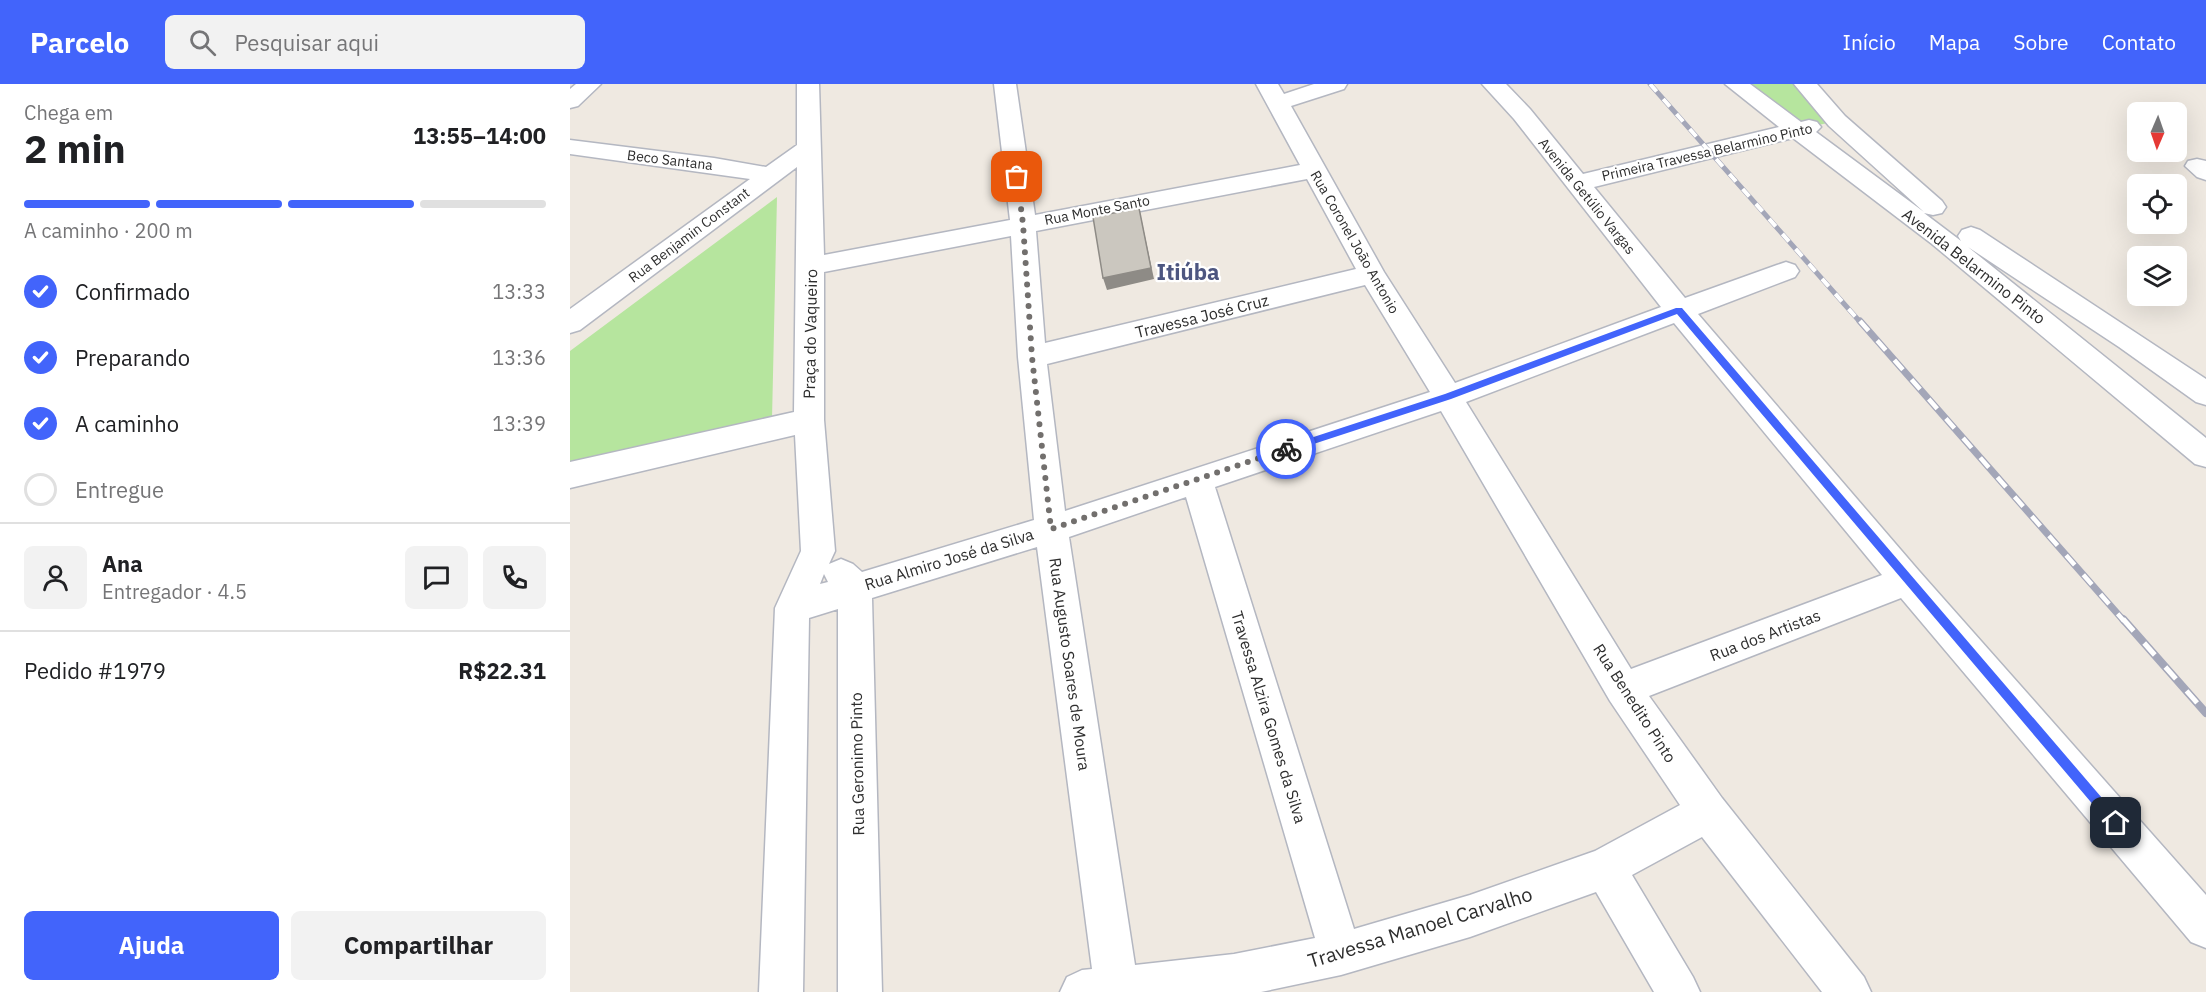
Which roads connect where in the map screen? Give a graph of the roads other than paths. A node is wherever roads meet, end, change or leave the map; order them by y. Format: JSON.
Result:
{"nodes":[{"id":1,"x":590,"y":84,"type":"edge"},
{"id":2,"x":808,"y":84,"type":"edge"},
{"id":3,"x":1005,"y":84,"type":"edge"},
{"id":4,"x":1336,"y":84,"type":"edge"},
{"id":5,"x":1493,"y":84,"type":"edge"},
{"id":6,"x":1736,"y":84,"type":"edge"},
{"id":7,"x":1805,"y":84,"type":"edge"},
{"id":8,"x":1272,"y":94,"type":"edge"},
{"id":9,"x":570,"y":101,"type":"edge"},
{"id":10,"x":1837,"y":121,"type":"junction"},
{"id":11,"x":1795,"y":130,"type":"junction"},
{"id":12,"x":570,"y":147,"type":"edge"},
{"id":13,"x":808,"y":148,"type":"junction"},
{"id":14,"x":1313,"y":170,"type":"junction"},
{"id":15,"x":769,"y":175,"type":"junction"},
{"id":16,"x":1578,"y":183,"type":"junction"},
{"id":17,"x":1023,"y":224,"type":"junction"},
{"id":18,"x":810,"y":266,"type":"junction"},
{"id":19,"x":1786,"y":271,"type":"dead end"},
{"id":20,"x":1371,"y":274,"type":"junction"},
{"id":21,"x":2043,"y":285,"type":"junction"},
{"id":22,"x":2015,"y":297,"type":"junction"},
{"id":23,"x":1679,"y":310,"type":"junction"},
{"id":24,"x":570,"y":323,"type":"edge"},
{"id":25,"x":1032,"y":357,"type":"junction"},
{"id":26,"x":2206,"y":394,"type":"edge"},
{"id":27,"x":1448,"y":397,"type":"junction"},
{"id":28,"x":809,"y":420,"type":"junction"},
{"id":29,"x":2206,"y":455,"type":"edge"},
{"id":30,"x":570,"y":475,"type":"edge"},
{"id":31,"x":1197,"y":481,"type":"junction"},
{"id":32,"x":1051,"y":529,"type":"junction"},
{"id":33,"x":818,"y":551,"type":"junction"},
{"id":34,"x":1907,"y":581,"type":"junction"},
{"id":35,"x":855,"y":587,"type":"junction"},
{"id":36,"x":792,"y":608,"type":"junction"},
{"id":37,"x":1623,"y":689,"type":"junction"},
{"id":38,"x":1708,"y":812,"type":"junction"},
{"id":39,"x":1605,"y":868,"type":"junction"},
{"id":40,"x":2206,"y":927,"type":"edge"},
{"id":41,"x":1341,"y":954,"type":"junction"},
{"id":42,"x":1105,"y":991,"type":"edge"},
{"id":43,"x":781,"y":992,"type":"edge"},
{"id":44,"x":860,"y":992,"type":"edge"},
{"id":45,"x":1678,"y":992,"type":"edge"},
{"id":46,"x":1849,"y":992,"type":"edge"}],
"edges":[{"from":1,"to":9,"type":"street"},
{"from":2,"to":13,"type":"street","name":"Praça do Vaqueiro"},
{"from":3,"to":17,"type":"street","name":"Rua Augusto Soares de Moura"},
{"from":4,"to":8,"type":"street"},
{"from":5,"to":16,"type":"street","name":"Avenida Getúlio Vargas"},
{"from":6,"to":11,"type":"street","name":"Avenida Belarmino Pinto"},
{"from":7,"to":10,"type":"street","name":"Avenida Belarmino Pinto"},
{"from":8,"to":14,"type":"street","name":"Rua Coronel João Antonio"},
{"from":10,"to":11,"type":"street","name":"Primeira Travessa Belarmino Pinto"},
{"from":10,"to":21,"type":"street","name":"Avenida Belarmino Pinto"},
{"from":11,"to":16,"type":"street","name":"Primeira Travessa Belarmino Pinto"},
{"from":11,"to":22,"type":"street","name":"Avenida Belarmino Pinto"},
{"from":12,"to":15,"type":"street","name":"Beco Santana"},
{"from":13,"to":15,"type":"street","name":"Rua Benjamin Constant"},
{"from":13,"to":18,"type":"street","name":"Praça do Vaqueiro"},
{"from":14,"to":17,"type":"street","name":"Rua Monte Santo"},
{"from":14,"to":20,"type":"street","name":"Rua Coronel João Antonio"},
{"from":15,"to":24,"type":"street","name":"Rua Benjamin Constant"},
{"from":16,"to":23,"type":"street","name":"Avenida Getúlio Vargas"},
{"from":17,"to":18,"type":"street","name":"Rua Monte Santo"},
{"from":17,"to":25,"type":"street","name":"Rua Augusto Soares de Moura"},
{"from":18,"to":28,"type":"street","name":"Praça do Vaqueiro"},
{"from":19,"to":23,"type":"street","name":"Rua Almiro José da Silva"},
{"from":20,"to":25,"type":"street","name":"Travessa José Cruz"},
{"from":20,"to":27,"type":"street","name":"Rua Coronel João Antonio"},
{"from":21,"to":22,"type":"street"},
{"from":21,"to":26,"type":"street","name":"Avenida Belarmino Pinto"},
{"from":22,"to":29,"type":"street","name":"Avenida Belarmino Pinto"},
{"from":23,"to":27,"type":"street","name":"Rua Almiro José da Silva"},
{"from":23,"to":34,"type":"street"},
{"from":25,"to":32,"type":"street","name":"Rua Augusto Soares de Moura"},
{"from":27,"to":31,"type":"street","name":"Rua Almiro José da Silva"},
{"from":27,"to":37,"type":"street","name":"Rua Benedito Pinto"},
{"from":28,"to":30,"type":"street","name":"Praça do Vaqueiro"},
{"from":28,"to":33,"type":"street"},
{"from":31,"to":32,"type":"street","name":"Rua Almiro José da Silva"},
{"from":31,"to":41,"type":"street","name":"Travessa Alzira Gomes da Silva"},
{"from":32,"to":35,"type":"street","name":"Rua Almiro José da Silva"},
{"from":32,"to":42,"type":"street","name":"Rua Augusto Soares de Moura"},
{"from":33,"to":35,"type":"street"},
{"from":33,"to":36,"type":"street"},
{"from":34,"to":37,"type":"street","name":"Rua dos Artistas"},
{"from":34,"to":40,"type":"street"},
{"from":35,"to":36,"type":"street","name":"Rua Almiro José da Silva"},
{"from":35,"to":44,"type":"street","name":"Rua Geronimo Pinto"},
{"from":36,"to":43,"type":"street"},
{"from":37,"to":38,"type":"street","name":"Rua Benedito Pinto"},
{"from":38,"to":39,"type":"street","name":"Travessa Manoel Carvalho"},
{"from":38,"to":46,"type":"street","name":"Rua Benedito Pinto"},
{"from":39,"to":41,"type":"street","name":"Travessa Manoel Carvalho"},
{"from":39,"to":45,"type":"street"},
{"from":41,"to":42,"type":"street","name":"Travessa Manoel Carvalho"}]}
